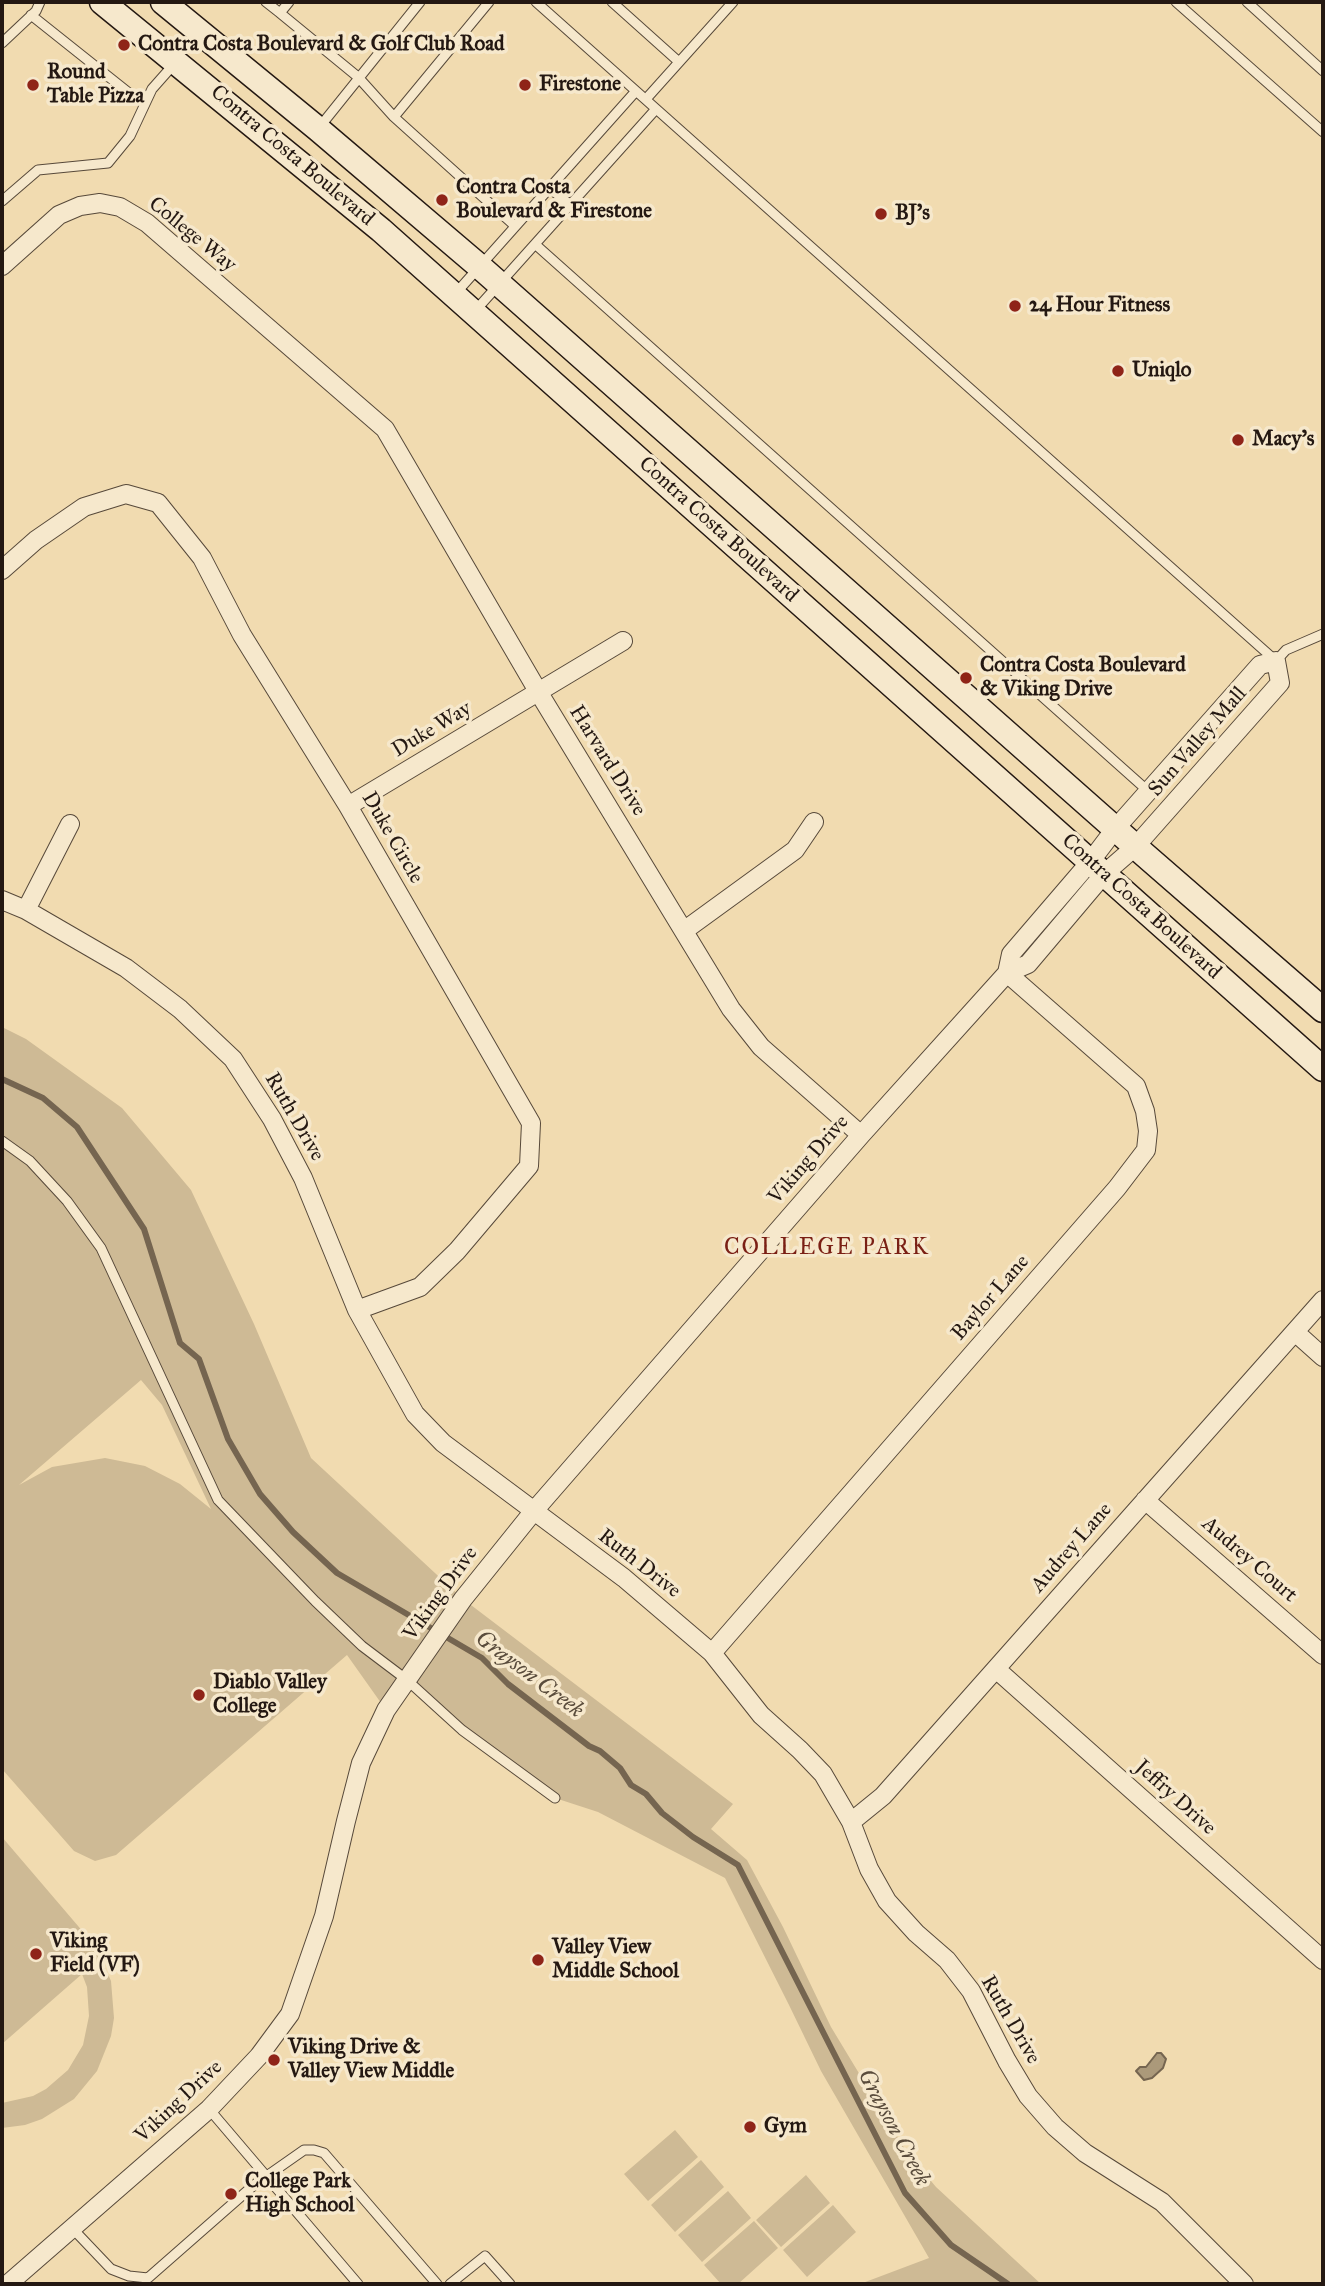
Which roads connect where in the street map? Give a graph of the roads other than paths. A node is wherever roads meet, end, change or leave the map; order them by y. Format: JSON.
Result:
{"nodes":[{"id":1,"x":40,"y":2,"type":"edge"},
{"id":2,"x":102,"y":2,"type":"edge"},
{"id":3,"x":163,"y":2,"type":"edge"},
{"id":4,"x":267,"y":2,"type":"edge"},
{"id":5,"x":289,"y":2,"type":"edge"},
{"id":6,"x":419,"y":2,"type":"edge"},
{"id":7,"x":489,"y":2,"type":"edge"},
{"id":8,"x":536,"y":2,"type":"edge"},
{"id":9,"x":612,"y":2,"type":"edge"},
{"id":10,"x":733,"y":2,"type":"edge"},
{"id":11,"x":1176,"y":2,"type":"edge"},
{"id":12,"x":1247,"y":2,"type":"edge"},
{"id":13,"x":279,"y":13,"type":"junction"},
{"id":14,"x":31,"y":15,"type":"junction"},
{"id":15,"x":2,"y":43,"type":"edge"},
{"id":16,"x":177,"y":61,"type":"junction"},
{"id":17,"x":679,"y":62,"type":"junction"},
{"id":18,"x":1323,"y":71,"type":"edge"},
{"id":19,"x":358,"y":77,"type":"junction"},
{"id":20,"x":636,"y":91,"type":"junction"},
{"id":21,"x":646,"y":99,"type":"junction"},
{"id":22,"x":146,"y":101,"type":"junction"},
{"id":23,"x":656,"y":109,"type":"junction"},
{"id":24,"x":394,"y":117,"type":"junction"},
{"id":25,"x":317,"y":129,"type":"junction"},
{"id":26,"x":1323,"y":132,"type":"edge"},
{"id":27,"x":549,"y":188,"type":"junction"},
{"id":28,"x":2,"y":201,"type":"edge"},
{"id":29,"x":570,"y":205,"type":"junction"},
{"id":30,"x":515,"y":226,"type":"junction"},
{"id":31,"x":536,"y":245,"type":"junction"},
{"id":32,"x":479,"y":266,"type":"junction"},
{"id":33,"x":2,"y":267,"type":"edge"},
{"id":34,"x":500,"y":284,"type":"junction"},
{"id":35,"x":454,"y":295,"type":"junction"},
{"id":36,"x":474,"y":313,"type":"junction"},
{"id":37,"x":340,"y":391,"type":"joint"},
{"id":38,"x":2,"y":570,"type":"edge"},
{"id":39,"x":1323,"y":634,"type":"edge"},
{"id":40,"x":623,"y":641,"type":"dead end"},
{"id":41,"x":1276,"y":661,"type":"junction"},
{"id":42,"x":539,"y":693,"type":"junction"},
{"id":43,"x":1148,"y":791,"type":"junction"},
{"id":44,"x":348,"y":806,"type":"junction"},
{"id":45,"x":814,"y":822,"type":"dead end"},
{"id":46,"x":70,"y":824,"type":"dead end"},
{"id":47,"x":1115,"y":829,"type":"junction"},
{"id":48,"x":1135,"y":847,"type":"junction"},
{"id":49,"x":1097,"y":868,"type":"junction"},
{"id":50,"x":2,"y":900,"type":"edge"},
{"id":51,"x":26,"y":910,"type":"junction"},
{"id":52,"x":685,"y":930,"type":"junction"},
{"id":53,"x":1007,"y":973,"type":"junction"},
{"id":54,"x":1323,"y":1010,"type":"edge"},
{"id":55,"x":1323,"y":1069,"type":"edge"},
{"id":56,"x":861,"y":1135,"type":"junction"},
{"id":57,"x":2,"y":1141,"type":"edge"},
{"id":58,"x":1323,"y":1300,"type":"edge"},
{"id":59,"x":357,"y":1310,"type":"junction"},
{"id":60,"x":1295,"y":1332,"type":"junction"},
{"id":61,"x":1323,"y":1357,"type":"edge"},
{"id":62,"x":1144,"y":1500,"type":"junction"},
{"id":63,"x":533,"y":1512,"type":"junction"},
{"id":64,"x":712,"y":1653,"type":"junction"},
{"id":65,"x":1323,"y":1655,"type":"edge"},
{"id":66,"x":996,"y":1670,"type":"junction"},
{"id":67,"x":410,"y":1675,"type":"junction"},
{"id":68,"x":555,"y":1798,"type":"dead end"},
{"id":69,"x":851,"y":1822,"type":"junction"},
{"id":70,"x":1323,"y":1960,"type":"edge"},
{"id":71,"x":209,"y":2109,"type":"junction"},
{"id":72,"x":266,"y":2177,"type":"junction"},
{"id":73,"x":72,"y":2228,"type":"junction"},
{"id":74,"x":8,"y":2284,"type":"edge"},
{"id":75,"x":358,"y":2284,"type":"edge"},
{"id":76,"x":437,"y":2284,"type":"edge"},
{"id":77,"x":450,"y":2284,"type":"edge"},
{"id":78,"x":510,"y":2284,"type":"edge"},
{"id":79,"x":1244,"y":2284,"type":"edge"}],
"edges":[{"from":1,"to":14,"type":"lane"},
{"from":2,"to":16,"type":"main road","name":"Contra Costa Boulevard"},
{"from":3,"to":25,"type":"main road","name":"Contra Costa Boulevard"},
{"from":4,"to":13,"type":"lane"},
{"from":5,"to":13,"type":"lane"},
{"from":6,"to":19,"type":"lane"},
{"from":7,"to":24,"type":"lane"},
{"from":8,"to":20,"type":"lane"},
{"from":9,"to":17,"type":"lane"},
{"from":10,"to":17,"type":"lane"},
{"from":11,"to":26,"type":"lane"},
{"from":12,"to":18,"type":"lane"},
{"from":13,"to":19,"type":"lane"},
{"from":14,"to":15,"type":"lane"},
{"from":14,"to":22,"type":"lane"},
{"from":16,"to":22,"type":"lane"},
{"from":16,"to":35,"type":"main road","name":"Contra Costa Boulevard"},
{"from":17,"to":21,"type":"lane"},
{"from":19,"to":24,"type":"lane"},
{"from":19,"to":25,"type":"lane"},
{"from":20,"to":21,"type":"lane"},
{"from":20,"to":27,"type":"lane"},
{"from":21,"to":23,"type":"lane"},
{"from":22,"to":28,"type":"lane"},
{"from":23,"to":29,"type":"lane"},
{"from":23,"to":41,"type":"lane"},
{"from":24,"to":30,"type":"lane"},
{"from":25,"to":32,"type":"main road","name":"Contra Costa Boulevard"},
{"from":27,"to":29,"type":"lane"},
{"from":27,"to":30,"type":"lane"},
{"from":29,"to":31,"type":"lane"},
{"from":30,"to":32,"type":"lane"},
{"from":31,"to":34,"type":"lane"},
{"from":31,"to":43,"type":"lane"},
{"from":32,"to":34,"type":"main road","name":"Contra Costa Boulevard"},
{"from":32,"to":35,"type":"lane"},
{"from":33,"to":37,"type":"street","name":"College Way"},
{"from":34,"to":36,"type":"lane"},
{"from":34,"to":47,"type":"main road","name":"Contra Costa Boulevard"},
{"from":35,"to":36,"type":"main road","name":"Contra Costa Boulevard"},
{"from":36,"to":49,"type":"main road","name":"Contra Costa Boulevard"},
{"from":37,"to":42,"type":"street","name":"Harvard Drive"},
{"from":38,"to":44,"type":"street","name":"Duke Circle"},
{"from":39,"to":41,"type":"lane","name":"Sun Valley Mall"},
{"from":40,"to":42,"type":"street","name":"Duke Way"},
{"from":41,"to":43,"type":"street","name":"Sun Valley Mall"},
{"from":41,"to":48,"type":"street","name":"Sun Valley Mall"},
{"from":42,"to":44,"type":"street","name":"Duke Way"},
{"from":42,"to":52,"type":"street","name":"Harvard Drive"},
{"from":43,"to":47,"type":"street","name":"Sun Valley Mall"},
{"from":44,"to":59,"type":"street","name":"Duke Circle"},
{"from":45,"to":52,"type":"street"},
{"from":46,"to":51,"type":"street"},
{"from":47,"to":48,"type":"main road","name":"Contra Costa Boulevard"},
{"from":47,"to":49,"type":"street","name":"Viking Drive"},
{"from":48,"to":49,"type":"street","name":"Viking Drive"},
{"from":48,"to":54,"type":"main road","name":"Contra Costa Boulevard"},
{"from":49,"to":53,"type":"street","name":"Viking Drive"},
{"from":49,"to":55,"type":"main road","name":"Contra Costa Boulevard"},
{"from":50,"to":51,"type":"street","name":"Ruth Drive"},
{"from":51,"to":59,"type":"street","name":"Ruth Drive"},
{"from":52,"to":56,"type":"street","name":"Harvard Drive"},
{"from":53,"to":56,"type":"street","name":"Viking Drive"},
{"from":53,"to":64,"type":"street","name":"Baylor Lane"},
{"from":56,"to":63,"type":"street","name":"Viking Drive"},
{"from":57,"to":67,"type":"lane"},
{"from":58,"to":60,"type":"street","name":"Audrey Lane"},
{"from":59,"to":63,"type":"street","name":"Ruth Drive"},
{"from":60,"to":61,"type":"street"},
{"from":60,"to":62,"type":"street","name":"Audrey Lane"},
{"from":62,"to":65,"type":"street","name":"Audrey Court"},
{"from":62,"to":66,"type":"street","name":"Audrey Lane"},
{"from":63,"to":64,"type":"street","name":"Ruth Drive"},
{"from":63,"to":67,"type":"street","name":"Viking Drive"},
{"from":64,"to":69,"type":"street","name":"Ruth Drive"},
{"from":66,"to":69,"type":"street","name":"Audrey Lane"},
{"from":66,"to":70,"type":"street","name":"Jeffry Drive"},
{"from":67,"to":68,"type":"lane"},
{"from":67,"to":71,"type":"street","name":"Viking Drive"},
{"from":69,"to":79,"type":"street","name":"Ruth Drive"},
{"from":71,"to":72,"type":"lane"},
{"from":71,"to":73,"type":"street","name":"Viking Drive"},
{"from":72,"to":73,"type":"lane"},
{"from":72,"to":75,"type":"lane"},
{"from":72,"to":76,"type":"lane"},
{"from":73,"to":74,"type":"street","name":"Viking Drive"},
{"from":77,"to":78,"type":"lane"}]}
